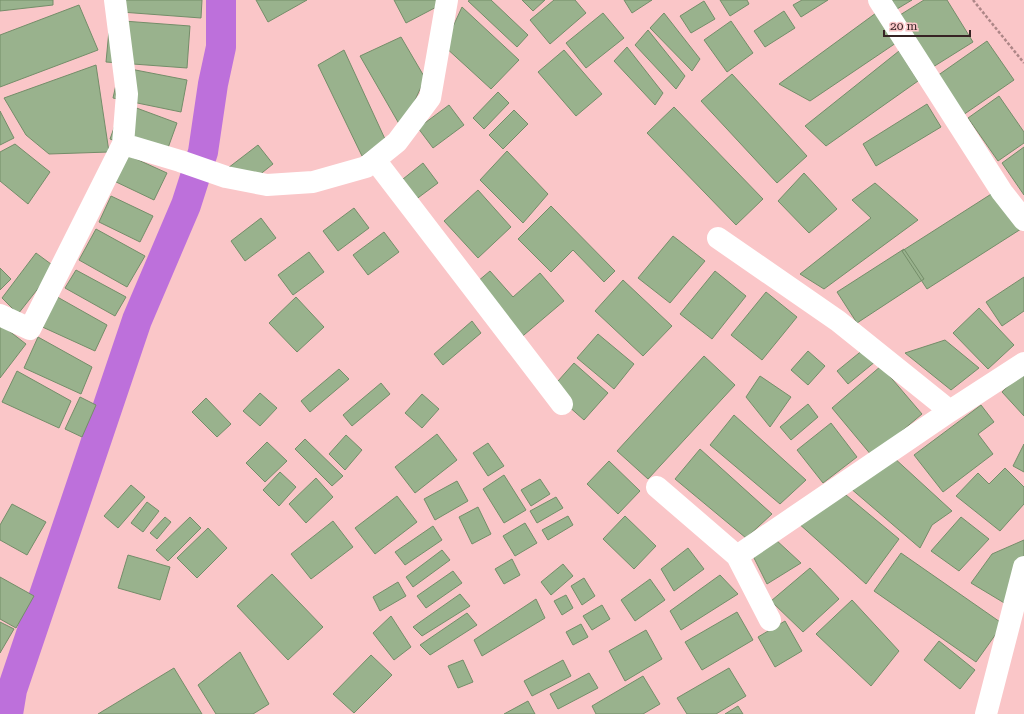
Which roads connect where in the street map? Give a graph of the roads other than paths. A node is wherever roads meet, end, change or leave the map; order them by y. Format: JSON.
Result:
{"nodes":[{"id":1,"x":115,"y":0,"type":"edge"},
{"id":2,"x":447,"y":0,"type":"edge"},
{"id":3,"x":879,"y":0,"type":"edge"},
{"id":4,"x":123,"y":144,"type":"junction"},
{"id":5,"x":375,"y":160,"type":"junction"},
{"id":6,"x":1024,"y":220,"type":"edge"},
{"id":7,"x":718,"y":238,"type":"dead end"},
{"id":8,"x":0,"y":315,"type":"edge"},
{"id":9,"x":1024,"y":363,"type":"edge"},
{"id":10,"x":562,"y":404,"type":"dead end"},
{"id":11,"x":950,"y":411,"type":"junction"},
{"id":12,"x":657,"y":487,"type":"dead end"},
{"id":13,"x":737,"y":556,"type":"junction"},
{"id":14,"x":1024,"y":568,"type":"edge"},
{"id":15,"x":770,"y":620,"type":"dead end"},
{"id":16,"x":986,"y":714,"type":"edge"}],
"edges":[{"from":1,"to":4,"type":"street"},
{"from":2,"to":5,"type":"street"},
{"from":3,"to":6,"type":"street"},
{"from":4,"to":5,"type":"street"},
{"from":4,"to":8,"type":"street"},
{"from":5,"to":10,"type":"street"},
{"from":7,"to":11,"type":"street"},
{"from":9,"to":11,"type":"street"},
{"from":11,"to":13,"type":"street"},
{"from":12,"to":13,"type":"street"},
{"from":13,"to":15,"type":"street"},
{"from":14,"to":16,"type":"street"}]}
